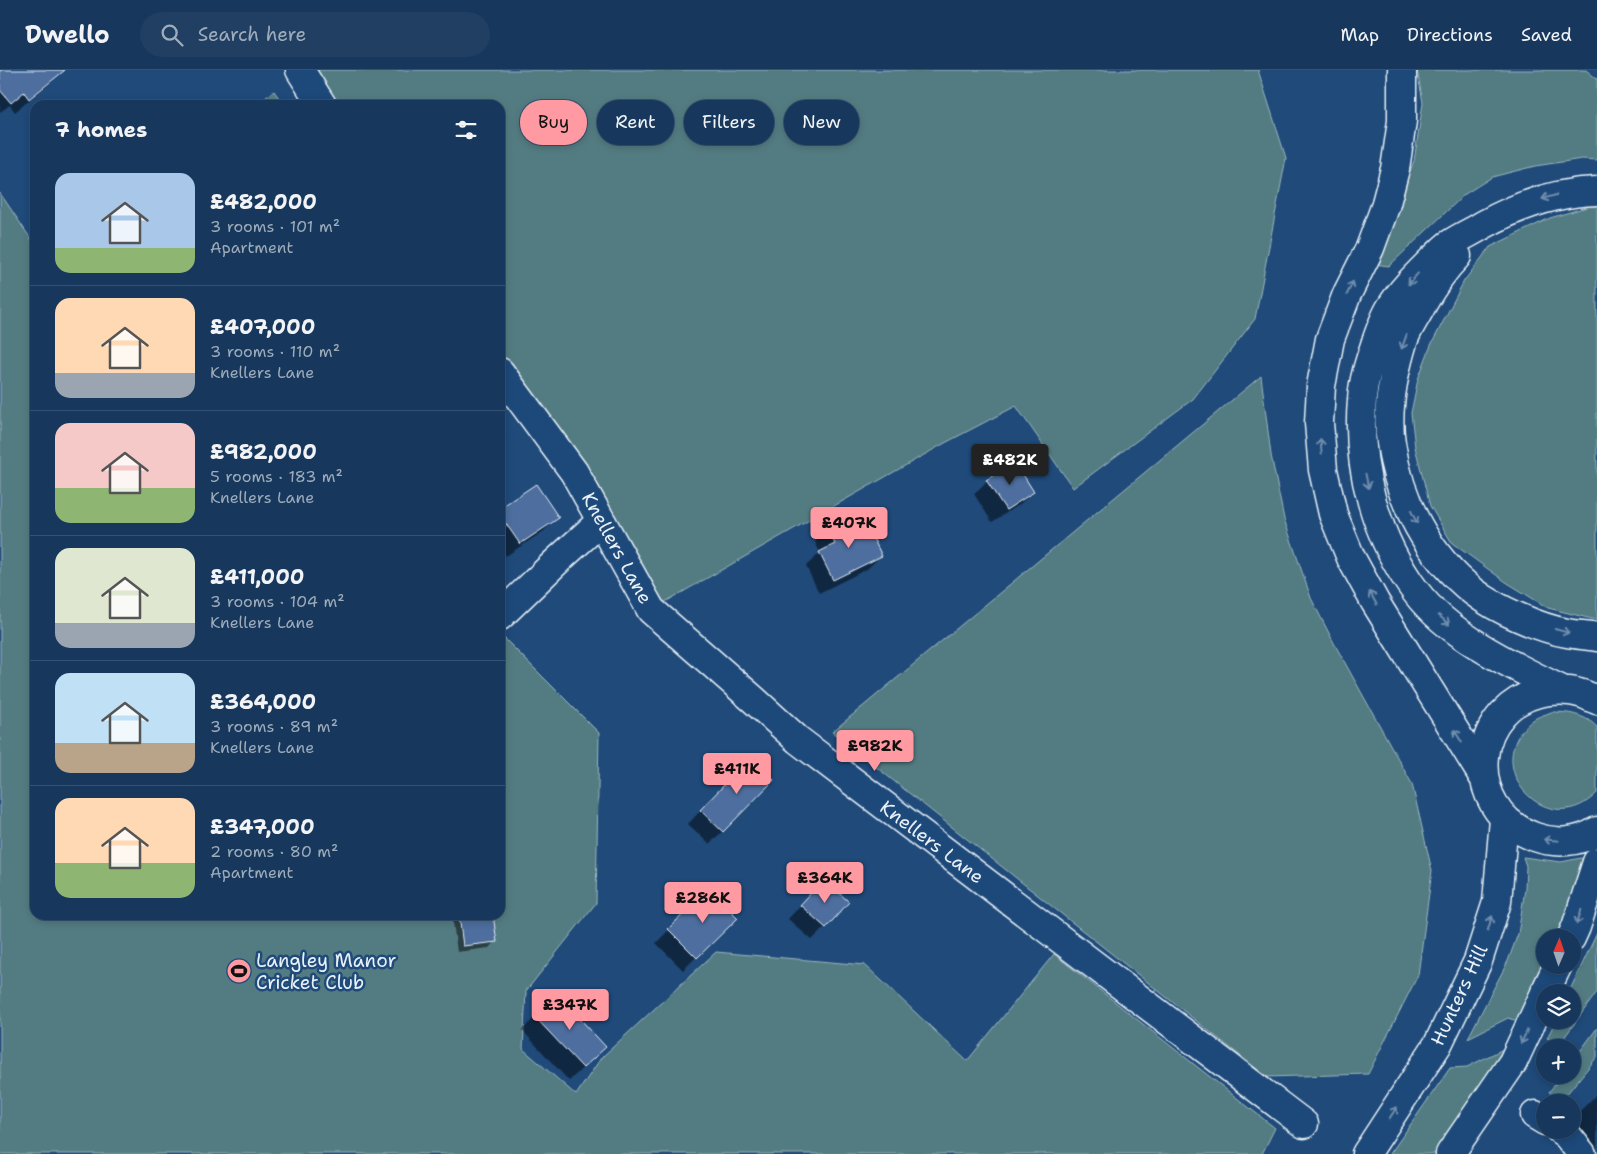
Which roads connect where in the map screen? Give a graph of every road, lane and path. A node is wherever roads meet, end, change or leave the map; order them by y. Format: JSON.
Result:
{"nodes":[{"id":1,"x":300,"y":70,"type":"edge"},
{"id":2,"x":1402,"y":70,"type":"edge"},
{"id":3,"x":319,"y":100,"type":"edge"},
{"id":4,"x":1597,"y":192,"type":"edge"},
{"id":5,"x":1494,"y":219,"type":"junction"},
{"id":6,"x":505,"y":379,"type":"edge"},
{"id":7,"x":601,"y":521,"type":"junction"},
{"id":8,"x":505,"y":611,"type":"edge"},
{"id":9,"x":1597,"y":637,"type":"edge"},
{"id":10,"x":1584,"y":692,"type":"edge"},
{"id":11,"x":1484,"y":778,"type":"junction"},
{"id":12,"x":1504,"y":819,"type":"junction"},
{"id":13,"x":1597,"y":831,"type":"edge"},
{"id":14,"x":1597,"y":862,"type":"edge"},
{"id":15,"x":1576,"y":929,"type":"edge"},
{"id":16,"x":1536,"y":1012,"type":"edge"},
{"id":17,"x":1304,"y":1124,"type":"dead end"},
{"id":18,"x":1570,"y":1139,"type":"edge"},
{"id":19,"x":1366,"y":1154,"type":"edge"},
{"id":20,"x":1451,"y":1154,"type":"edge"},
{"id":21,"x":1582,"y":1154,"type":"edge"}],
"edges":[{"from":1,"to":3,"type":"main road"},
{"from":11,"to":2,"type":"main road","one_way":true},
{"from":4,"to":5,"type":"main road","one_way":true},
{"from":5,"to":9,"type":"main road","one_way":true},
{"from":5,"to":10,"type":"main road","one_way":true},
{"from":6,"to":7,"type":"main road","name":"Knellers Lane"},
{"from":7,"to":8,"type":"main road"},
{"from":7,"to":17,"type":"main road","name":"Knellers Lane"},
{"from":10,"to":11,"type":"main road"},
{"from":11,"to":12,"type":"main road"},
{"from":13,"to":12,"type":"main road","one_way":true},
{"from":19,"to":12,"type":"main road","name":"Hunters Hill","one_way":true},
{"from":14,"to":15,"type":"main road","one_way":true},
{"from":16,"to":20,"type":"main road","one_way":true},
{"from":18,"to":21,"type":"main road"}]}
